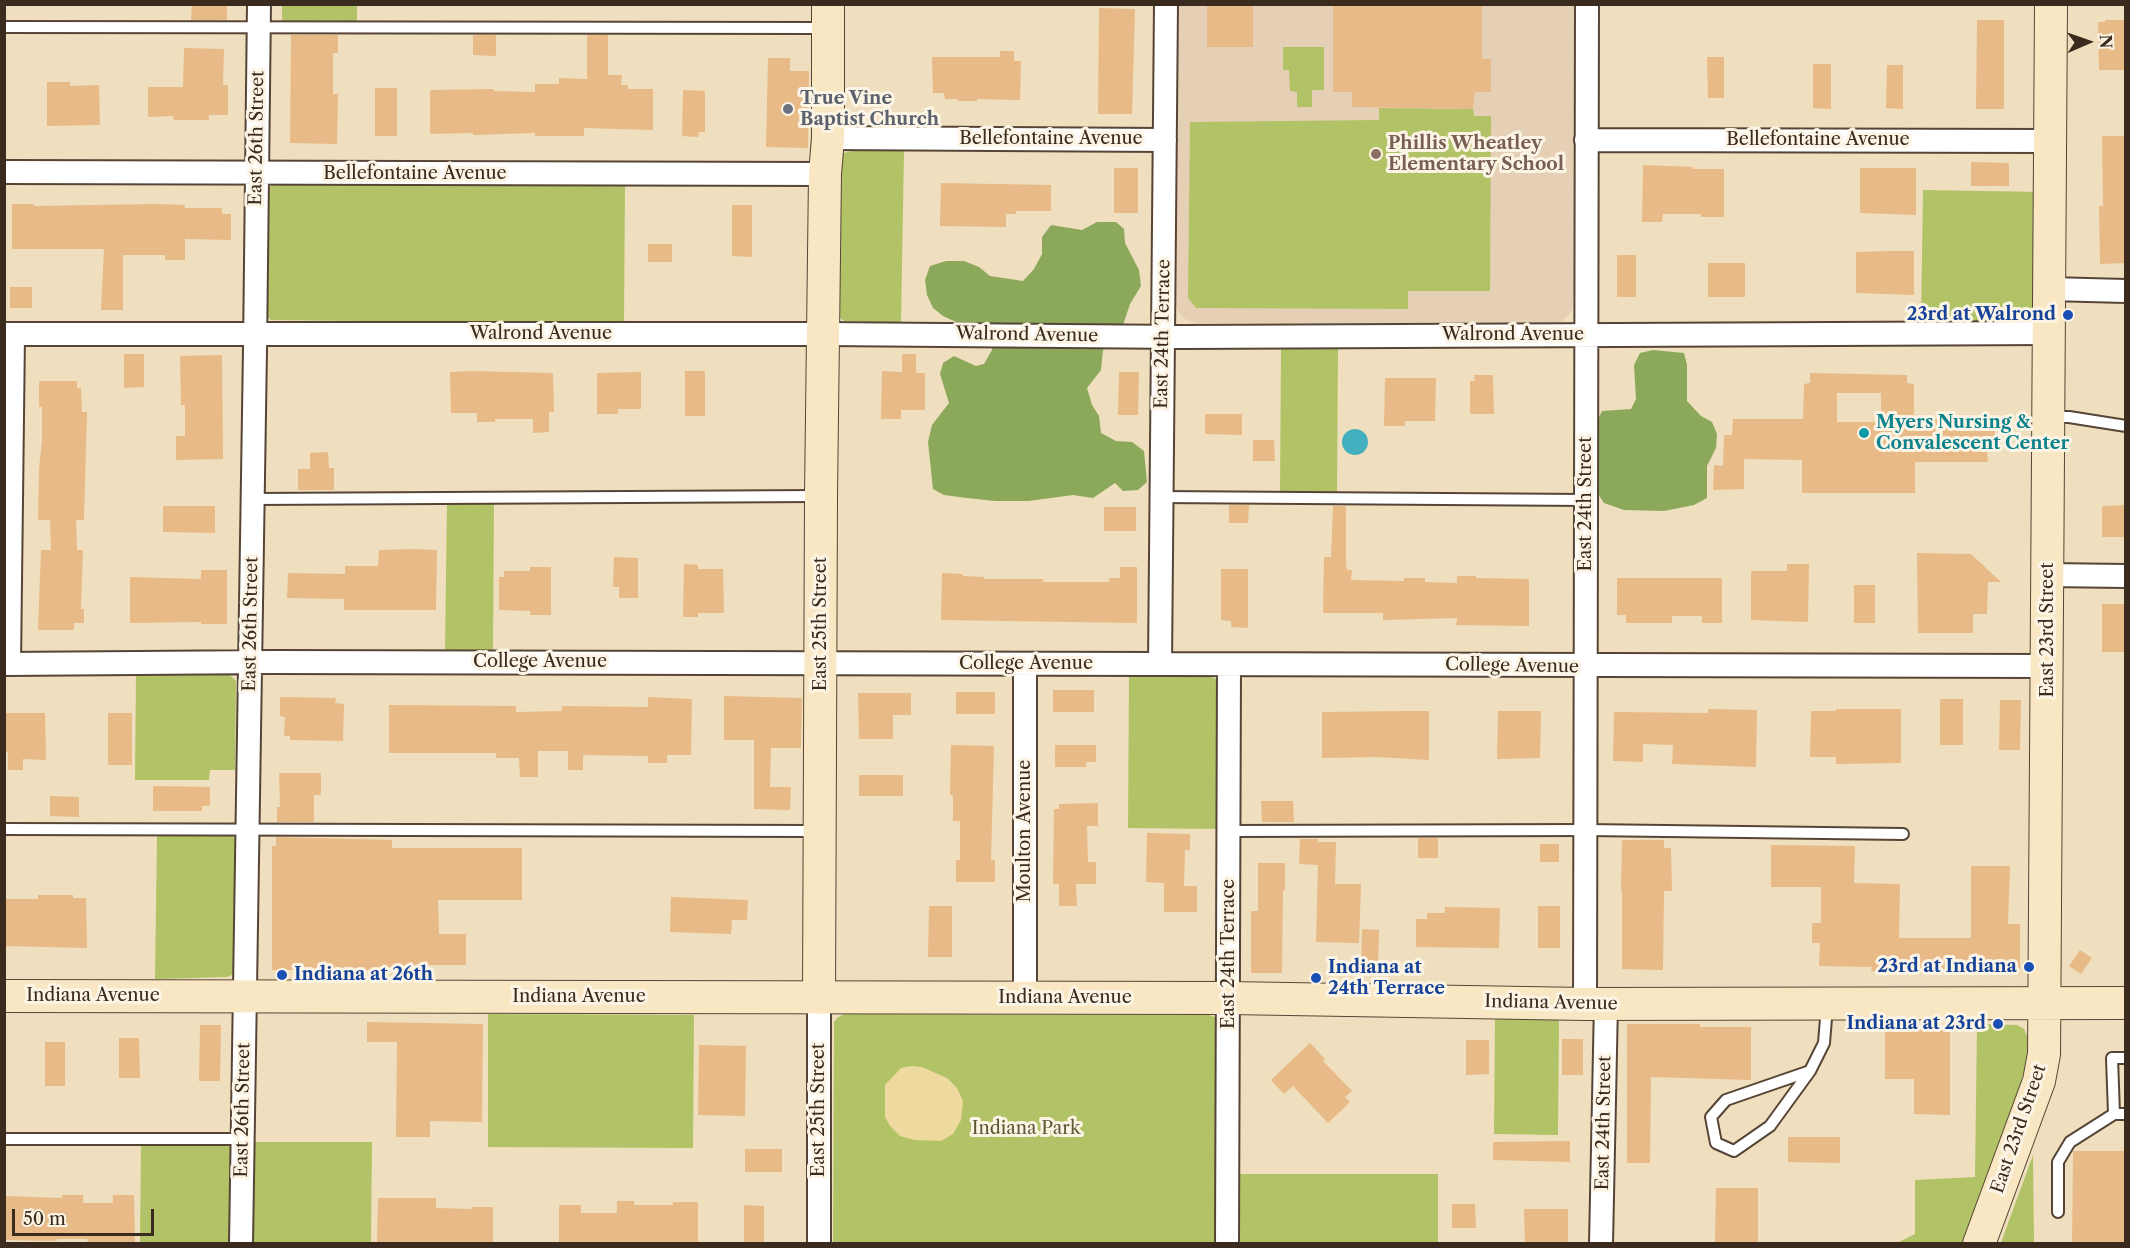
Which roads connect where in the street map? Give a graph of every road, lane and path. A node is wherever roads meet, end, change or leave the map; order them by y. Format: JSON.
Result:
{"nodes":[{"id":1,"x":259,"y":4,"type":"edge"},
{"id":2,"x":1166,"y":4,"type":"edge"},
{"id":3,"x":1587,"y":4,"type":"edge"},
{"id":4,"x":2051,"y":4,"type":"edge"},
{"id":5,"x":828,"y":16,"type":"edge"},
{"id":6,"x":4,"y":27,"type":"edge"},
{"id":7,"x":258,"y":27,"type":"junction"},
{"id":8,"x":828,"y":138,"type":"junction"},
{"id":9,"x":1165,"y":140,"type":"junction"},
{"id":10,"x":1586,"y":140,"type":"junction"},
{"id":11,"x":2050,"y":141,"type":"junction"},
{"id":12,"x":4,"y":172,"type":"edge"},
{"id":13,"x":257,"y":174,"type":"junction"},
{"id":14,"x":825,"y":174,"type":"junction"},
{"id":15,"x":2049,"y":289,"type":"junction"},
{"id":16,"x":2126,"y":291,"type":"edge"},
{"id":17,"x":2049,"y":333,"type":"junction"},
{"id":18,"x":9,"y":334,"type":"edge"},
{"id":19,"x":824,"y":334,"type":"junction"},
{"id":20,"x":255,"y":335,"type":"junction"},
{"id":21,"x":1586,"y":335,"type":"junction"},
{"id":22,"x":1163,"y":337,"type":"junction"},
{"id":23,"x":2049,"y":417,"type":"junction"},
{"id":24,"x":2126,"y":426,"type":"edge"},
{"id":25,"x":821,"y":496,"type":"junction"},
{"id":26,"x":1160,"y":497,"type":"junction"},
{"id":27,"x":253,"y":499,"type":"junction"},
{"id":28,"x":1586,"y":500,"type":"junction"},
{"id":29,"x":2048,"y":575,"type":"junction"},
{"id":30,"x":2126,"y":576,"type":"edge"},
{"id":31,"x":250,"y":662,"type":"junction"},
{"id":32,"x":820,"y":663,"type":"junction"},
{"id":33,"x":7,"y":664,"type":"edge"},
{"id":34,"x":1025,"y":664,"type":"junction"},
{"id":35,"x":1160,"y":664,"type":"junction"},
{"id":36,"x":1229,"y":665,"type":"junction"},
{"id":37,"x":2047,"y":666,"type":"junction"},
{"id":38,"x":1586,"y":667,"type":"junction"},
{"id":39,"x":4,"y":829,"type":"edge"},
{"id":40,"x":247,"y":830,"type":"junction"},
{"id":41,"x":1586,"y":830,"type":"junction"},
{"id":42,"x":819,"y":831,"type":"junction"},
{"id":43,"x":1230,"y":831,"type":"junction"},
{"id":44,"x":1903,"y":834,"type":"dead end"},
{"id":45,"x":4,"y":996,"type":"edge"},
{"id":46,"x":244,"y":996,"type":"junction"},
{"id":47,"x":819,"y":998,"type":"junction"},
{"id":48,"x":1025,"y":998,"type":"junction"},
{"id":49,"x":1229,"y":998,"type":"junction"},
{"id":50,"x":2045,"y":1002,"type":"junction"},
{"id":51,"x":1827,"y":1003,"type":"junction"},
{"id":52,"x":2126,"y":1003,"type":"edge"},
{"id":53,"x":1596,"y":1004,"type":"junction"},
{"id":54,"x":2126,"y":1058,"type":"edge"},
{"id":55,"x":1810,"y":1071,"type":"junction"},
{"id":56,"x":2120,"y":1114,"type":"edge"},
{"id":57,"x":4,"y":1139,"type":"edge"},
{"id":58,"x":242,"y":1139,"type":"junction"},
{"id":59,"x":2058,"y":1212,"type":"dead end"},
{"id":60,"x":240,"y":1244,"type":"edge"},
{"id":61,"x":819,"y":1244,"type":"edge"},
{"id":62,"x":1227,"y":1244,"type":"edge"},
{"id":63,"x":1601,"y":1244,"type":"edge"},
{"id":64,"x":1979,"y":1244,"type":"edge"}],
"edges":[{"from":1,"to":7,"type":"street","name":"East 26th Street"},
{"from":2,"to":9,"type":"street","name":"East 24th Terrace"},
{"from":3,"to":10,"type":"street","name":"East 24th Street"},
{"from":4,"to":11,"type":"street","name":"East 23rd Street"},
{"from":5,"to":7,"type":"lane"},
{"from":5,"to":8,"type":"street","name":"East 25th Street"},
{"from":6,"to":7,"type":"lane"},
{"from":7,"to":13,"type":"street","name":"East 26th Street"},
{"from":8,"to":9,"type":"street","name":"Bellefontaine Avenue"},
{"from":8,"to":14,"type":"street","name":"East 25th Street"},
{"from":9,"to":22,"type":"street","name":"East 24th Terrace"},
{"from":10,"to":11,"type":"street","name":"Bellefontaine Avenue"},
{"from":10,"to":21,"type":"street","name":"East 24th Street"},
{"from":11,"to":15,"type":"street","name":"East 23rd Street"},
{"from":12,"to":13,"type":"street","name":"Bellefontaine Avenue"},
{"from":13,"to":14,"type":"street","name":"Bellefontaine Avenue"},
{"from":13,"to":20,"type":"street","name":"East 26th Street"},
{"from":14,"to":19,"type":"street","name":"East 25th Street"},
{"from":15,"to":16,"type":"street"},
{"from":15,"to":17,"type":"street","name":"East 23rd Street"},
{"from":17,"to":21,"type":"street","name":"Walrond Avenue"},
{"from":17,"to":23,"type":"street","name":"East 23rd Street"},
{"from":18,"to":20,"type":"street","name":"Walrond Avenue"},
{"from":18,"to":33,"type":"street"},
{"from":19,"to":20,"type":"street","name":"Walrond Avenue"},
{"from":19,"to":22,"type":"street","name":"Walrond Avenue"},
{"from":19,"to":25,"type":"street","name":"East 25th Street"},
{"from":20,"to":27,"type":"street","name":"East 26th Street"},
{"from":21,"to":22,"type":"street","name":"Walrond Avenue"},
{"from":21,"to":28,"type":"street","name":"East 24th Street"},
{"from":22,"to":26,"type":"street","name":"East 24th Terrace"},
{"from":23,"to":24,"type":"lane"},
{"from":23,"to":29,"type":"street","name":"East 23rd Street"},
{"from":25,"to":27,"type":"lane"},
{"from":25,"to":32,"type":"street","name":"East 25th Street"},
{"from":26,"to":28,"type":"lane"},
{"from":26,"to":35,"type":"street","name":"East 24th Terrace"},
{"from":27,"to":31,"type":"street","name":"East 26th Street"},
{"from":28,"to":38,"type":"street","name":"East 24th Street"},
{"from":29,"to":30,"type":"street"},
{"from":29,"to":37,"type":"street","name":"East 23rd Street"},
{"from":31,"to":32,"type":"street","name":"College Avenue"},
{"from":31,"to":33,"type":"street","name":"College Avenue"},
{"from":31,"to":40,"type":"street","name":"East 26th Street"},
{"from":32,"to":34,"type":"street","name":"College Avenue"},
{"from":32,"to":42,"type":"street","name":"East 25th Street"},
{"from":34,"to":35,"type":"street","name":"College Avenue"},
{"from":34,"to":48,"type":"street","name":"Moulton Avenue"},
{"from":35,"to":36,"type":"street","name":"College Avenue"},
{"from":36,"to":38,"type":"street","name":"College Avenue"},
{"from":36,"to":43,"type":"street","name":"East 24th Terrace"},
{"from":37,"to":38,"type":"street","name":"College Avenue"},
{"from":37,"to":50,"type":"street","name":"East 23rd Street"},
{"from":38,"to":41,"type":"street","name":"East 24th Street"},
{"from":39,"to":40,"type":"lane"},
{"from":40,"to":42,"type":"lane"},
{"from":40,"to":46,"type":"street","name":"East 26th Street"},
{"from":41,"to":43,"type":"lane"},
{"from":41,"to":44,"type":"lane"},
{"from":41,"to":53,"type":"street","name":"East 24th Street"},
{"from":42,"to":47,"type":"street","name":"East 25th Street"},
{"from":43,"to":49,"type":"street","name":"East 24th Terrace"},
{"from":45,"to":46,"type":"street","name":"Indiana Avenue"},
{"from":46,"to":47,"type":"street","name":"Indiana Avenue"},
{"from":46,"to":58,"type":"street","name":"East 26th Street"},
{"from":47,"to":48,"type":"street","name":"Indiana Avenue"},
{"from":47,"to":61,"type":"street","name":"East 25th Street"},
{"from":48,"to":49,"type":"street","name":"Indiana Avenue"},
{"from":49,"to":53,"type":"street","name":"Indiana Avenue"},
{"from":49,"to":62,"type":"street","name":"East 24th Terrace"},
{"from":50,"to":51,"type":"street","name":"Indiana Avenue"},
{"from":50,"to":52,"type":"street","name":"Indiana Avenue"},
{"from":50,"to":64,"type":"street","name":"East 23rd Street"},
{"from":51,"to":53,"type":"street","name":"Indiana Avenue"},
{"from":51,"to":55,"type":"lane"},
{"from":53,"to":63,"type":"street","name":"East 24th Street"},
{"from":54,"to":56,"type":"lane"},
{"from":55,"to":55,"type":"lane"},
{"from":56,"to":59,"type":"lane"},
{"from":57,"to":58,"type":"lane"},
{"from":58,"to":60,"type":"street","name":"East 26th Street"}]}
